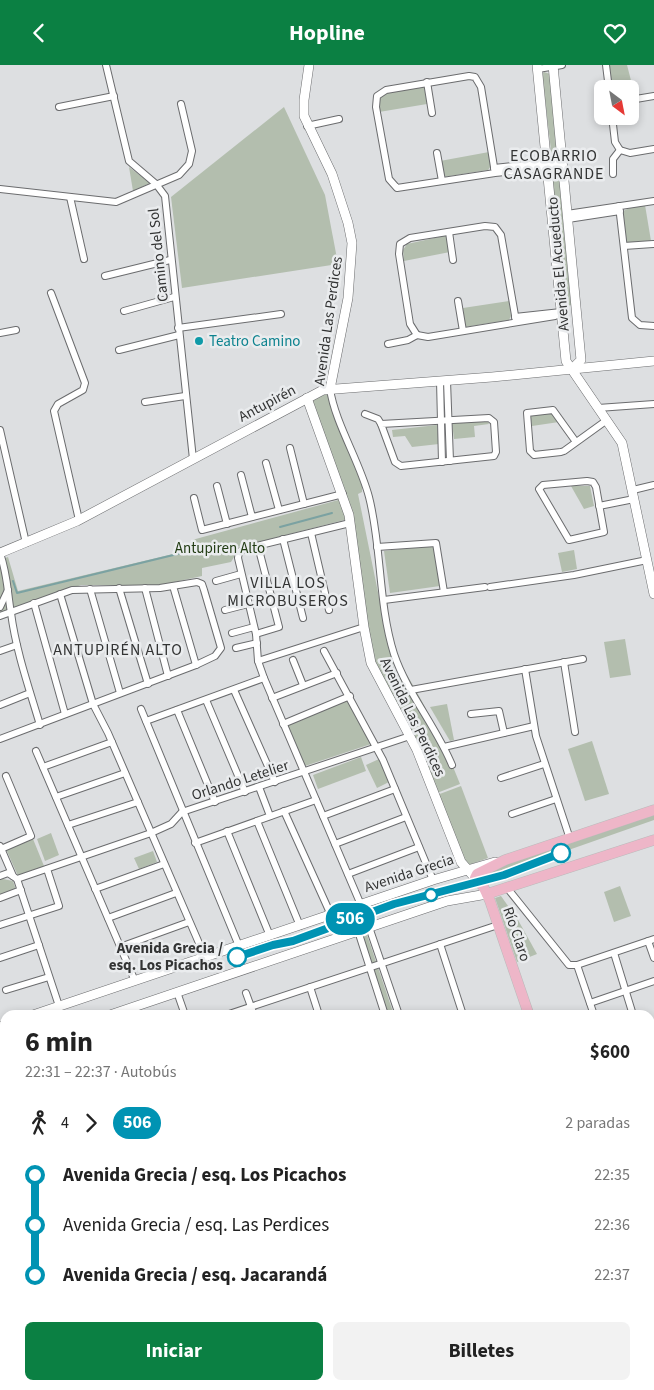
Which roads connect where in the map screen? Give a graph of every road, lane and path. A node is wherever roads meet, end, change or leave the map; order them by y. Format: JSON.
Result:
{"nodes":[{"id":1,"x":106,"y":65,"type":"edge"},
{"id":2,"x":309,"y":65,"type":"edge"},
{"id":3,"x":556,"y":65,"type":"edge"},
{"id":4,"x":606,"y":65,"type":"edge"},
{"id":5,"x":538,"y":67,"type":"edge"},
{"id":6,"x":608,"y":80,"type":"edge"},
{"id":7,"x":427,"y":82,"type":"junction"},
{"id":8,"x":114,"y":96,"type":"junction"},
{"id":9,"x":654,"y":97,"type":"edge"},
{"id":10,"x":639,"y":99,"type":"edge"},
{"id":11,"x":181,"y":104,"type":"dead end"},
{"id":12,"x":59,"y":107,"type":"dead end"},
{"id":13,"x":432,"y":113,"type":"dead end"},
{"id":14,"x":339,"y":119,"type":"dead end"},
{"id":15,"x":613,"y":125,"type":"edge"},
{"id":16,"x":307,"y":126,"type":"junction"},
{"id":17,"x":654,"y":149,"type":"edge"},
{"id":18,"x":620,"y":150,"type":"junction"},
{"id":19,"x":437,"y":153,"type":"dead end"},
{"id":20,"x":562,"y":164,"type":"junction"},
{"id":21,"x":548,"y":165,"type":"junction"},
{"id":22,"x":494,"y":170,"type":"junction"},
{"id":23,"x":613,"y":174,"type":"dead end"},
{"id":24,"x":442,"y":181,"type":"junction"},
{"id":25,"x":156,"y":184,"type":"junction"},
{"id":26,"x":0,"y":189,"type":"edge"},
{"id":27,"x":70,"y":197,"type":"junction"},
{"id":28,"x":654,"y":201,"type":"edge"},
{"id":29,"x":620,"y":209,"type":"junction"},
{"id":30,"x":568,"y":217,"type":"junction"},
{"id":31,"x":449,"y":232,"type":"junction"},
{"id":32,"x":653,"y":244,"type":"edge"},
{"id":33,"x":624,"y":246,"type":"junction"},
{"id":34,"x":84,"y":259,"type":"dead end"},
{"id":35,"x":170,"y":260,"type":"junction"},
{"id":36,"x":453,"y":260,"type":"dead end"},
{"id":37,"x":105,"y":276,"type":"dead end"},
{"id":38,"x":50,"y":293,"type":"dead end"},
{"id":39,"x":174,"y":297,"type":"junction"},
{"id":40,"x":458,"y":301,"type":"dead end"},
{"id":41,"x":124,"y":311,"type":"dead end"},
{"id":42,"x":576,"y":311,"type":"junction"},
{"id":43,"x":561,"y":313,"type":"junction"},
{"id":44,"x":282,"y":314,"type":"dead end"},
{"id":45,"x":516,"y":319,"type":"junction"},
{"id":46,"x":654,"y":326,"type":"edge"},
{"id":47,"x":16,"y":330,"type":"dead end"},
{"id":48,"x":178,"y":331,"type":"junction"},
{"id":49,"x":463,"y":331,"type":"junction"},
{"id":50,"x":0,"y":333,"type":"edge"},
{"id":51,"x":417,"y":335,"type":"junction"},
{"id":52,"x":388,"y":344,"type":"dead end"},
{"id":53,"x":119,"y":350,"type":"dead end"},
{"id":54,"x":654,"y":361,"type":"edge"},
{"id":55,"x":573,"y":368,"type":"junction"},
{"id":56,"x":444,"y":381,"type":"junction"},
{"id":57,"x":330,"y":389,"type":"junction"},
{"id":58,"x":185,"y":396,"type":"junction"},
{"id":59,"x":307,"y":398,"type":"junction"},
{"id":60,"x":145,"y":402,"type":"dead end"},
{"id":61,"x":654,"y":404,"type":"edge"},
{"id":62,"x":598,"y":408,"type":"junction"},
{"id":63,"x":365,"y":414,"type":"dead end"},
{"id":64,"x":450,"y":420,"type":"junction"},
{"id":65,"x":607,"y":420,"type":"junction"},
{"id":66,"x":440,"y":421,"type":"junction"},
{"id":67,"x":382,"y":425,"type":"junction"},
{"id":68,"x":0,"y":429,"type":"edge"},
{"id":69,"x":576,"y":442,"type":"junction"},
{"id":70,"x":290,"y":448,"type":"dead end"},
{"id":71,"x":193,"y":459,"type":"junction"},
{"id":72,"x":450,"y":461,"type":"junction"},
{"id":73,"x":442,"y":462,"type":"junction"},
{"id":74,"x":266,"y":463,"type":"dead end"},
{"id":75,"x":241,"y":475,"type":"dead end"},
{"id":76,"x":654,"y":485,"type":"edge"},
{"id":77,"x":216,"y":486,"type":"dead end"},
{"id":78,"x":343,"y":494,"type":"junction"},
{"id":79,"x":633,"y":494,"type":"junction"},
{"id":80,"x":194,"y":498,"type":"dead end"},
{"id":81,"x":304,"y":504,"type":"junction"},
{"id":82,"x":599,"y":506,"type":"junction"},
{"id":83,"x":278,"y":510,"type":"junction"},
{"id":84,"x":252,"y":517,"type":"junction"},
{"id":85,"x":79,"y":520,"type":"junction"},
{"id":86,"x":227,"y":523,"type":"junction"},
{"id":87,"x":350,"y":523,"type":"junction"},
{"id":88,"x":311,"y":533,"type":"junction"},
{"id":89,"x":284,"y":539,"type":"junction"},
{"id":90,"x":26,"y":543,"type":"junction"},
{"id":91,"x":258,"y":546,"type":"junction"},
{"id":92,"x":377,"y":547,"type":"junction"},
{"id":93,"x":0,"y":553,"type":"edge"},
{"id":94,"x":647,"y":560,"type":"junction"},
{"id":95,"x":241,"y":575,"type":"junction"},
{"id":96,"x":216,"y":581,"type":"dead end"},
{"id":97,"x":173,"y":586,"type":"junction"},
{"id":98,"x":119,"y":588,"type":"junction"},
{"id":99,"x":145,"y":588,"type":"junction"},
{"id":100,"x":9,"y":589,"type":"junction"},
{"id":101,"x":90,"y":589,"type":"junction"},
{"id":102,"x":654,"y":590,"type":"edge"},
{"id":103,"x":444,"y":593,"type":"junction"},
{"id":104,"x":60,"y":594,"type":"junction"},
{"id":105,"x":384,"y":600,"type":"junction"},
{"id":106,"x":34,"y":603,"type":"junction"},
{"id":107,"x":248,"y":604,"type":"junction"},
{"id":108,"x":0,"y":607,"type":"edge"},
{"id":109,"x":225,"y":610,"type":"dead end"},
{"id":110,"x":329,"y":610,"type":"dead end"},
{"id":111,"x":10,"y":613,"type":"junction"},
{"id":112,"x":0,"y":616,"type":"edge"},
{"id":113,"x":303,"y":618,"type":"dead end"},
{"id":114,"x":364,"y":627,"type":"junction"},
{"id":115,"x":255,"y":630,"type":"junction"},
{"id":116,"x":232,"y":633,"type":"dead end"},
{"id":117,"x":257,"y":643,"type":"junction"},
{"id":118,"x":17,"y":645,"type":"junction"},
{"id":119,"x":236,"y":648,"type":"dead end"},
{"id":120,"x":0,"y":651,"type":"edge"},
{"id":121,"x":324,"y":651,"type":"dead end"},
{"id":122,"x":583,"y":659,"type":"dead end"},
{"id":123,"x":293,"y":660,"type":"dead end"},
{"id":124,"x":258,"y":661,"type":"junction"},
{"id":125,"x":564,"y":663,"type":"junction"},
{"id":126,"x":196,"y":665,"type":"junction"},
{"id":127,"x":526,"y":669,"type":"junction"},
{"id":128,"x":337,"y":673,"type":"junction"},
{"id":129,"x":168,"y":676,"type":"junction"},
{"id":130,"x":264,"y":678,"type":"junction"},
{"id":131,"x":148,"y":683,"type":"junction"},
{"id":132,"x":303,"y":685,"type":"junction"},
{"id":133,"x":234,"y":690,"type":"junction"},
{"id":134,"x":411,"y":690,"type":"junction"},
{"id":135,"x":30,"y":693,"type":"junction"},
{"id":136,"x":120,"y":693,"type":"junction"},
{"id":137,"x":350,"y":696,"type":"junction"},
{"id":138,"x":272,"y":698,"type":"junction"},
{"id":139,"x":206,"y":700,"type":"junction"},
{"id":140,"x":1,"y":702,"type":"edge"},
{"id":141,"x":93,"y":704,"type":"junction"},
{"id":142,"x":141,"y":709,"type":"dead end"},
{"id":143,"x":177,"y":710,"type":"junction"},
{"id":144,"x":472,"y":714,"type":"dead end"},
{"id":145,"x":65,"y":715,"type":"junction"},
{"id":146,"x":146,"y":721,"type":"junction"},
{"id":147,"x":283,"y":724,"type":"junction"},
{"id":148,"x":40,"y":725,"type":"junction"},
{"id":149,"x":534,"y":726,"type":"junction"},
{"id":150,"x":504,"y":733,"type":"junction"},
{"id":151,"x":575,"y":733,"type":"dead end"},
{"id":152,"x":410,"y":736,"type":"junction"},
{"id":153,"x":0,"y":739,"type":"edge"},
{"id":154,"x":112,"y":742,"type":"junction"},
{"id":155,"x":376,"y":747,"type":"junction"},
{"id":156,"x":444,"y":747,"type":"junction"},
{"id":157,"x":36,"y":751,"type":"dead end"},
{"id":158,"x":544,"y":764,"type":"junction"},
{"id":159,"x":452,"y":765,"type":"dead end"},
{"id":160,"x":43,"y":767,"type":"junction"},
{"id":161,"x":304,"y":772,"type":"junction"},
{"id":162,"x":125,"y":773,"type":"junction"},
{"id":163,"x":6,"y":776,"type":"edge"},
{"id":164,"x":501,"y":778,"type":"dead end"},
{"id":165,"x":275,"y":782,"type":"junction"},
{"id":166,"x":259,"y":787,"type":"junction"},
{"id":167,"x":395,"y":789,"type":"junction"},
{"id":168,"x":245,"y":792,"type":"junction"},
{"id":169,"x":56,"y":797,"type":"junction"},
{"id":170,"x":556,"y":799,"type":"junction"},
{"id":171,"x":316,"y":800,"type":"junction"},
{"id":172,"x":215,"y":801,"type":"junction"},
{"id":173,"x":138,"y":802,"type":"junction"},
{"id":174,"x":654,"y":810,"type":"edge"},
{"id":175,"x":284,"y":811,"type":"junction"},
{"id":176,"x":182,"y":812,"type":"junction"},
{"id":177,"x":512,"y":814,"type":"dead end"},
{"id":178,"x":270,"y":816,"type":"junction"},
{"id":179,"x":323,"y":816,"type":"junction"},
{"id":180,"x":406,"y":817,"type":"junction"},
{"id":181,"x":257,"y":821,"type":"junction"},
{"id":182,"x":68,"y":825,"type":"junction"},
{"id":183,"x":227,"y":831,"type":"junction"},
{"id":184,"x":151,"y":833,"type":"junction"},
{"id":185,"x":570,"y":839,"type":"junction"},
{"id":186,"x":654,"y":840,"type":"edge"},
{"id":187,"x":195,"y":843,"type":"junction"},
{"id":188,"x":335,"y":843,"type":"junction"},
{"id":189,"x":1,"y":847,"type":"edge"},
{"id":190,"x":419,"y":847,"type":"junction"},
{"id":191,"x":82,"y":858,"type":"junction"},
{"id":192,"x":504,"y":860,"type":"junction"},
{"id":193,"x":164,"y":864,"type":"junction"},
{"id":194,"x":46,"y":869,"type":"junction"},
{"id":195,"x":467,"y":869,"type":"junction"},
{"id":196,"x":348,"y":874,"type":"junction"},
{"id":197,"x":0,"y":876,"type":"edge"},
{"id":198,"x":476,"y":877,"type":"junction"},
{"id":199,"x":15,"y":878,"type":"junction"},
{"id":200,"x":433,"y":880,"type":"junction"},
{"id":201,"x":95,"y":889,"type":"junction"},
{"id":202,"x":508,"y":889,"type":"junction"},
{"id":203,"x":21,"y":890,"type":"junction"},
{"id":204,"x":176,"y":893,"type":"junction"},
{"id":205,"x":487,"y":894,"type":"junction"},
{"id":206,"x":0,"y":898,"type":"edge"},
{"id":207,"x":361,"y":905,"type":"junction"},
{"id":208,"x":29,"y":915,"type":"junction"},
{"id":209,"x":331,"y":915,"type":"junction"},
{"id":210,"x":108,"y":918,"type":"junction"},
{"id":211,"x":189,"y":922,"type":"junction"},
{"id":212,"x":0,"y":925,"type":"edge"},
{"id":213,"x":498,"y":925,"type":"junction"},
{"id":214,"x":300,"y":926,"type":"junction"},
{"id":215,"x":369,"y":927,"type":"junction"},
{"id":216,"x":358,"y":931,"type":"junction"},
{"id":217,"x":270,"y":936,"type":"junction"},
{"id":218,"x":651,"y":940,"type":"edge"},
{"id":219,"x":440,"y":944,"type":"junction"},
{"id":220,"x":39,"y":945,"type":"junction"},
{"id":221,"x":239,"y":946,"type":"junction"},
{"id":222,"x":120,"y":947,"type":"junction"},
{"id":223,"x":614,"y":953,"type":"junction"},
{"id":224,"x":205,"y":957,"type":"junction"},
{"id":225,"x":0,"y":958,"type":"edge"},
{"id":226,"x":654,"y":958,"type":"edge"},
{"id":227,"x":382,"y":964,"type":"junction"},
{"id":228,"x":577,"y":965,"type":"junction"},
{"id":229,"x":370,"y":967,"type":"junction"},
{"id":230,"x":49,"y":977,"type":"junction"},
{"id":231,"x":135,"y":981,"type":"junction"},
{"id":232,"x":654,"y":981,"type":"edge"},
{"id":233,"x":310,"y":987,"type":"junction"},
{"id":234,"x":6,"y":990,"type":"dead end"},
{"id":235,"x":626,"y":990,"type":"junction"},
{"id":236,"x":177,"y":992,"type":"junction"},
{"id":237,"x":246,"y":993,"type":"dead end"},
{"id":238,"x":590,"y":1003,"type":"junction"},
{"id":239,"x":59,"y":1006,"type":"junction"},
{"id":240,"x":251,"y":1007,"type":"junction"},
{"id":241,"x":47,"y":1010,"type":"edge"},
{"id":242,"x":125,"y":1010,"type":"edge"},
{"id":243,"x":183,"y":1010,"type":"edge"},
{"id":244,"x":242,"y":1010,"type":"edge"},
{"id":245,"x":252,"y":1010,"type":"edge"},
{"id":246,"x":317,"y":1010,"type":"edge"},
{"id":247,"x":383,"y":1010,"type":"edge"},
{"id":248,"x":397,"y":1010,"type":"edge"},
{"id":249,"x":461,"y":1010,"type":"edge"},
{"id":250,"x":526,"y":1010,"type":"edge"},
{"id":251,"x":592,"y":1010,"type":"edge"},
{"id":252,"x":632,"y":1010,"type":"edge"}],
"edges":[{"from":1,"to":8,"type":"street","name":"Camino del Sol"},
{"from":2,"to":16,"type":"street","name":"Avenida Las Perdices"},
{"from":3,"to":5,"type":"street"},
{"from":3,"to":20,"type":"street","name":"Avenida El Acueducto"},
{"from":4,"to":6,"type":"street"},
{"from":5,"to":21,"type":"street","name":"Avenida El Acueducto"},
{"from":7,"to":13,"type":"street"},
{"from":7,"to":22,"type":"street"},
{"from":7,"to":24,"type":"street"},
{"from":8,"to":12,"type":"street"},
{"from":8,"to":25,"type":"street","name":"Camino del Sol"},
{"from":9,"to":10,"type":"street"},
{"from":11,"to":25,"type":"street"},
{"from":14,"to":16,"type":"street"},
{"from":15,"to":18,"type":"street"},
{"from":16,"to":57,"type":"street","name":"Avenida Las Perdices"},
{"from":17,"to":18,"type":"street"},
{"from":18,"to":23,"type":"street"},
{"from":19,"to":24,"type":"street"},
{"from":20,"to":21,"type":"street"},
{"from":20,"to":30,"type":"street","name":"Avenida El Acueducto"},
{"from":21,"to":22,"type":"street"},
{"from":21,"to":43,"type":"street","name":"Avenida El Acueducto"},
{"from":22,"to":24,"type":"street"},
{"from":25,"to":27,"type":"street"},
{"from":25,"to":35,"type":"street","name":"Camino del Sol"},
{"from":26,"to":27,"type":"street"},
{"from":27,"to":34,"type":"street"},
{"from":28,"to":29,"type":"street"},
{"from":29,"to":30,"type":"street"},
{"from":29,"to":33,"type":"street"},
{"from":30,"to":42,"type":"street","name":"Avenida El Acueducto"},
{"from":31,"to":36,"type":"street"},
{"from":31,"to":45,"type":"street"},
{"from":31,"to":51,"type":"street"},
{"from":32,"to":33,"type":"street"},
{"from":33,"to":46,"type":"street"},
{"from":35,"to":37,"type":"street"},
{"from":35,"to":39,"type":"street","name":"Camino del Sol"},
{"from":38,"to":85,"type":"street"},
{"from":39,"to":41,"type":"street"},
{"from":39,"to":48,"type":"street","name":"Camino del Sol"},
{"from":40,"to":49,"type":"street"},
{"from":42,"to":43,"type":"street"},
{"from":42,"to":55,"type":"street","name":"Avenida El Acueducto"},
{"from":43,"to":45,"type":"street"},
{"from":43,"to":55,"type":"street","name":"Avenida El Acueducto"},
{"from":44,"to":48,"type":"street"},
{"from":45,"to":49,"type":"street"},
{"from":47,"to":50,"type":"street"},
{"from":48,"to":53,"type":"street"},
{"from":48,"to":58,"type":"street","name":"Camino del Sol"},
{"from":49,"to":51,"type":"street"},
{"from":51,"to":52,"type":"street"},
{"from":54,"to":55,"type":"street","name":"Antupirén"},
{"from":55,"to":56,"type":"street","name":"Antupirén"},
{"from":55,"to":62,"type":"street","name":"Avenida El Acueducto"},
{"from":56,"to":57,"type":"street","name":"Antupirén"},
{"from":56,"to":64,"type":"street"},
{"from":56,"to":66,"type":"street"},
{"from":57,"to":59,"type":"street","name":"Antupirén"},
{"from":57,"to":92,"type":"street","name":"Avenida Las Perdices"},
{"from":58,"to":60,"type":"street"},
{"from":58,"to":71,"type":"street","name":"Camino del Sol"},
{"from":59,"to":71,"type":"street","name":"Antupirén"},
{"from":59,"to":78,"type":"street","name":"Avenida Las Perdices"},
{"from":61,"to":62,"type":"street"},
{"from":62,"to":65,"type":"street","name":"Avenida El Acueducto"},
{"from":63,"to":67,"type":"street"},
{"from":64,"to":66,"type":"street"},
{"from":64,"to":72,"type":"street"},
{"from":64,"to":72,"type":"street"},
{"from":65,"to":69,"type":"street"},
{"from":65,"to":79,"type":"street","name":"Avenida El Acueducto"},
{"from":66,"to":67,"type":"street"},
{"from":66,"to":73,"type":"street"},
{"from":67,"to":73,"type":"street"},
{"from":68,"to":90,"type":"street"},
{"from":69,"to":69,"type":"street"},
{"from":70,"to":81,"type":"street"},
{"from":71,"to":85,"type":"street","name":"Antupirén"},
{"from":72,"to":73,"type":"street"},
{"from":74,"to":83,"type":"street"},
{"from":75,"to":84,"type":"street"},
{"from":76,"to":79,"type":"street"},
{"from":77,"to":86,"type":"street"},
{"from":78,"to":81,"type":"street"},
{"from":78,"to":87,"type":"street","name":"Avenida Las Perdices"},
{"from":79,"to":82,"type":"street"},
{"from":79,"to":94,"type":"street","name":"Avenida El Acueducto"},
{"from":80,"to":86,"type":"street"},
{"from":81,"to":83,"type":"street"},
{"from":82,"to":82,"type":"street"},
{"from":83,"to":84,"type":"street"},
{"from":84,"to":86,"type":"street"},
{"from":85,"to":90,"type":"street","name":"Antupirén"},
{"from":87,"to":88,"type":"street"},
{"from":87,"to":114,"type":"street","name":"Avenida Las Perdices"},
{"from":88,"to":89,"type":"street"},
{"from":88,"to":110,"type":"street"},
{"from":89,"to":91,"type":"street"},
{"from":89,"to":113,"type":"street"},
{"from":90,"to":93,"type":"street","name":"Antupirén"},
{"from":91,"to":95,"type":"street"},
{"from":91,"to":115,"type":"street"},
{"from":92,"to":103,"type":"street"},
{"from":92,"to":105,"type":"street","name":"Avenida Las Perdices"},
{"from":93,"to":100,"type":"street"},
{"from":94,"to":102,"type":"street","name":"Avenida El Acueducto"},
{"from":94,"to":103,"type":"street"},
{"from":95,"to":96,"type":"street"},
{"from":95,"to":107,"type":"street"},
{"from":97,"to":99,"type":"street"},
{"from":97,"to":126,"type":"street"},
{"from":97,"to":126,"type":"street"},
{"from":98,"to":99,"type":"street"},
{"from":98,"to":101,"type":"street"},
{"from":98,"to":131,"type":"street"},
{"from":99,"to":129,"type":"street"},
{"from":100,"to":108,"type":"street"},
{"from":100,"to":111,"type":"street"},
{"from":101,"to":104,"type":"street"},
{"from":101,"to":136,"type":"street"},
{"from":103,"to":105,"type":"street"},
{"from":104,"to":106,"type":"street"},
{"from":104,"to":141,"type":"street"},
{"from":105,"to":134,"type":"street","name":"Avenida Las Perdices"},
{"from":106,"to":111,"type":"street"},
{"from":106,"to":145,"type":"street"},
{"from":107,"to":109,"type":"street"},
{"from":107,"to":115,"type":"street"},
{"from":111,"to":112,"type":"street"},
{"from":111,"to":118,"type":"street"},
{"from":114,"to":124,"type":"street"},
{"from":114,"to":152,"type":"street","name":"Avenida Las Perdices"},
{"from":115,"to":116,"type":"street"},
{"from":115,"to":117,"type":"street"},
{"from":117,"to":119,"type":"street"},
{"from":117,"to":124,"type":"street"},
{"from":118,"to":120,"type":"street"},
{"from":118,"to":135,"type":"street"},
{"from":121,"to":128,"type":"street"},
{"from":122,"to":125,"type":"street"},
{"from":123,"to":132,"type":"street"},
{"from":124,"to":130,"type":"street"},
{"from":125,"to":127,"type":"street"},
{"from":125,"to":151,"type":"street"},
{"from":126,"to":129,"type":"street"},
{"from":127,"to":134,"type":"street"},
{"from":127,"to":149,"type":"street"},
{"from":128,"to":132,"type":"street"},
{"from":128,"to":137,"type":"street"},
{"from":129,"to":131,"type":"street"},
{"from":130,"to":133,"type":"street"},
{"from":130,"to":138,"type":"street"},
{"from":131,"to":136,"type":"street"},
{"from":132,"to":138,"type":"street"},
{"from":133,"to":139,"type":"street"},
{"from":133,"to":165,"type":"street"},
{"from":134,"to":156,"type":"street","name":"Avenida Las Perdices"},
{"from":135,"to":140,"type":"street"},
{"from":135,"to":148,"type":"street"},
{"from":136,"to":141,"type":"street"},
{"from":137,"to":147,"type":"street"},
{"from":137,"to":155,"type":"street"},
{"from":138,"to":147,"type":"street"},
{"from":139,"to":143,"type":"street"},
{"from":139,"to":168,"type":"street"},
{"from":141,"to":145,"type":"street"},
{"from":141,"to":154,"type":"street"},
{"from":142,"to":146,"type":"street"},
{"from":143,"to":146,"type":"street"},
{"from":143,"to":172,"type":"street"},
{"from":144,"to":150,"type":"street"},
{"from":145,"to":148,"type":"street"},
{"from":146,"to":176,"type":"street"},
{"from":147,"to":161,"type":"street"},
{"from":148,"to":153,"type":"street"},
{"from":149,"to":150,"type":"street"},
{"from":149,"to":158,"type":"street"},
{"from":150,"to":156,"type":"street"},
{"from":152,"to":155,"type":"street","name":"Orlando Letelier"},
{"from":152,"to":195,"type":"street","name":"Avenida Las Perdices"},
{"from":154,"to":160,"type":"street"},
{"from":154,"to":162,"type":"street"},
{"from":155,"to":161,"type":"street","name":"Orlando Letelier"},
{"from":155,"to":167,"type":"street"},
{"from":156,"to":159,"type":"street","name":"Avenida Las Perdices"},
{"from":157,"to":160,"type":"street"},
{"from":158,"to":164,"type":"street"},
{"from":158,"to":170,"type":"street"},
{"from":160,"to":169,"type":"street"},
{"from":161,"to":165,"type":"street","name":"Orlando Letelier"},
{"from":161,"to":171,"type":"street"},
{"from":162,"to":169,"type":"street"},
{"from":162,"to":173,"type":"street"},
{"from":163,"to":189,"type":"street"},
{"from":165,"to":166,"type":"street","name":"Orlando Letelier"},
{"from":166,"to":168,"type":"street","name":"Orlando Letelier"},
{"from":166,"to":178,"type":"street"},
{"from":167,"to":179,"type":"street"},
{"from":167,"to":180,"type":"street"},
{"from":168,"to":172,"type":"street","name":"Orlando Letelier"},
{"from":169,"to":182,"type":"street"},
{"from":170,"to":177,"type":"street"},
{"from":170,"to":185,"type":"street"},
{"from":171,"to":175,"type":"street"},
{"from":171,"to":179,"type":"street"},
{"from":172,"to":176,"type":"street","name":"Orlando Letelier"},
{"from":173,"to":182,"type":"street"},
{"from":173,"to":184,"type":"street"},
{"from":174,"to":185,"type":"main road","name":"Avenida Grecia"},
{"from":175,"to":178,"type":"street"},
{"from":175,"to":209,"type":"street"},
{"from":176,"to":184,"type":"street","name":"Orlando Letelier"},
{"from":176,"to":187,"type":"street"},
{"from":178,"to":181,"type":"street"},
{"from":179,"to":188,"type":"street"},
{"from":180,"to":188,"type":"street"},
{"from":180,"to":190,"type":"street"},
{"from":181,"to":183,"type":"street"},
{"from":181,"to":214,"type":"street"},
{"from":182,"to":191,"type":"street"},
{"from":183,"to":187,"type":"street"},
{"from":183,"to":217,"type":"street"},
{"from":184,"to":191,"type":"street","name":"Orlando Letelier"},
{"from":184,"to":193,"type":"street"},
{"from":185,"to":192,"type":"main road","name":"Avenida Grecia"},
{"from":186,"to":202,"type":"main road"},
{"from":187,"to":221,"type":"street"},
{"from":188,"to":196,"type":"street"},
{"from":189,"to":199,"type":"street"},
{"from":190,"to":196,"type":"street"},
{"from":190,"to":200,"type":"street"},
{"from":191,"to":194,"type":"street","name":"Orlando Letelier"},
{"from":191,"to":201,"type":"street"},
{"from":192,"to":195,"type":"street","name":"Avenida Grecia"},
{"from":192,"to":198,"type":"main road"},
{"from":193,"to":201,"type":"street"},
{"from":193,"to":204,"type":"street"},
{"from":194,"to":199,"type":"street","name":"Orlando Letelier"},
{"from":194,"to":208,"type":"street"},
{"from":195,"to":198,"type":"street","name":"Río Claro"},
{"from":195,"to":200,"type":"street","name":"Avenida Grecia"},
{"from":196,"to":207,"type":"street"},
{"from":197,"to":199,"type":"street","name":"Orlando Letelier"},
{"from":198,"to":205,"type":"main road","name":"Río Claro"},
{"from":199,"to":203,"type":"street"},
{"from":200,"to":207,"type":"street","name":"Avenida Grecia"},
{"from":201,"to":210,"type":"street"},
{"from":202,"to":205,"type":"main road"},
{"from":202,"to":228,"type":"street"},
{"from":203,"to":206,"type":"street"},
{"from":203,"to":208,"type":"street"},
{"from":204,"to":210,"type":"street"},
{"from":204,"to":211,"type":"street"},
{"from":205,"to":213,"type":"main road","name":"Río Claro"},
{"from":205,"to":215,"type":"street"},
{"from":207,"to":209,"type":"street","name":"Avenida Grecia"},
{"from":208,"to":212,"type":"street"},
{"from":208,"to":220,"type":"street"},
{"from":209,"to":214,"type":"street","name":"Avenida Grecia"},
{"from":210,"to":222,"type":"street"},
{"from":211,"to":222,"type":"street"},
{"from":211,"to":224,"type":"street"},
{"from":213,"to":219,"type":"street"},
{"from":213,"to":250,"type":"main road","name":"Río Claro"},
{"from":214,"to":217,"type":"street","name":"Avenida Grecia"},
{"from":215,"to":216,"type":"street"},
{"from":215,"to":227,"type":"street"},
{"from":216,"to":229,"type":"street"},
{"from":216,"to":236,"type":"street"},
{"from":217,"to":221,"type":"street","name":"Avenida Grecia"},
{"from":218,"to":223,"type":"street"},
{"from":218,"to":226,"type":"street"},
{"from":219,"to":227,"type":"street"},
{"from":219,"to":249,"type":"street"},
{"from":220,"to":225,"type":"street"},
{"from":220,"to":230,"type":"street"},
{"from":221,"to":224,"type":"street","name":"Avenida Grecia"},
{"from":222,"to":231,"type":"street"},
{"from":223,"to":228,"type":"street"},
{"from":223,"to":235,"type":"street"},
{"from":224,"to":231,"type":"street","name":"Avenida Grecia"},
{"from":227,"to":229,"type":"street"},
{"from":227,"to":248,"type":"street"},
{"from":228,"to":238,"type":"street"},
{"from":229,"to":233,"type":"street"},
{"from":229,"to":247,"type":"street"},
{"from":230,"to":234,"type":"street"},
{"from":230,"to":239,"type":"street"},
{"from":231,"to":239,"type":"street","name":"Avenida Grecia"},
{"from":232,"to":235,"type":"street"},
{"from":233,"to":240,"type":"street"},
{"from":233,"to":246,"type":"street"},
{"from":235,"to":238,"type":"street"},
{"from":235,"to":252,"type":"street"},
{"from":236,"to":242,"type":"street"},
{"from":236,"to":243,"type":"street"},
{"from":237,"to":240,"type":"street"},
{"from":238,"to":251,"type":"street"},
{"from":239,"to":241,"type":"street","name":"Avenida Grecia"},
{"from":240,"to":244,"type":"street"},
{"from":240,"to":245,"type":"street"}]}
